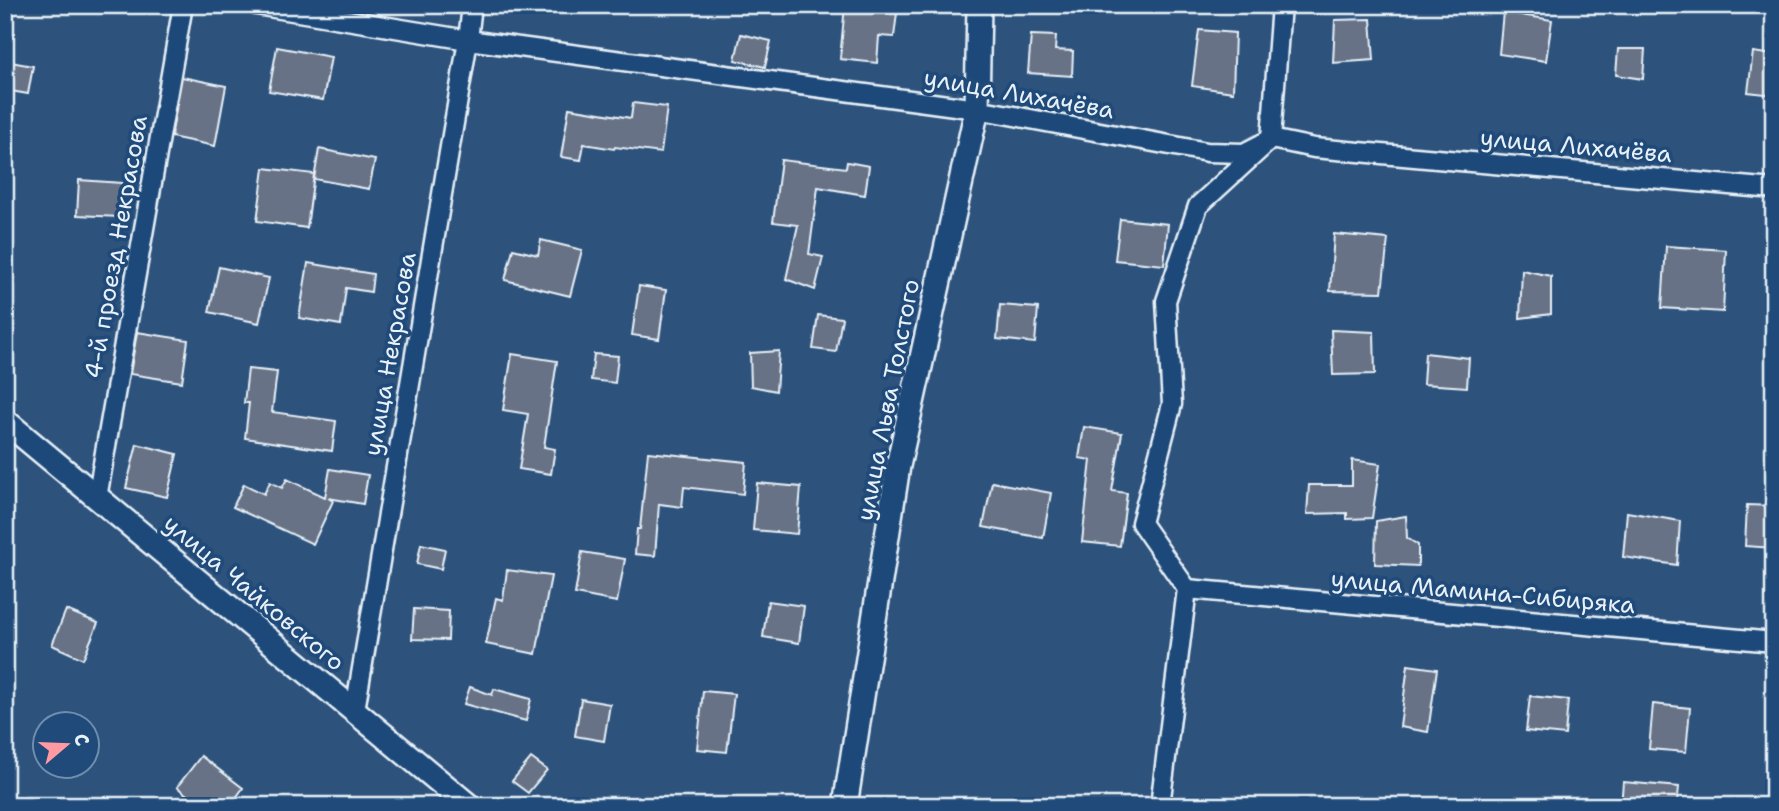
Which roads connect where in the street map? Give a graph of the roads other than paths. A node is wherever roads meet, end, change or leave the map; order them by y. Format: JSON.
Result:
{"nodes":[{"id":1,"x":183,"y":5,"type":"edge"},
{"id":2,"x":256,"y":5,"type":"edge"},
{"id":3,"x":472,"y":5,"type":"edge"},
{"id":4,"x":979,"y":5,"type":"edge"},
{"id":5,"x":1281,"y":5,"type":"edge"},
{"id":6,"x":468,"y":40,"type":"junction"},
{"id":7,"x":977,"y":109,"type":"junction"},
{"id":8,"x":1271,"y":139,"type":"junction"},
{"id":9,"x":1774,"y":188,"type":"edge"},
{"id":10,"x":5,"y":421,"type":"edge"},
{"id":11,"x":97,"y":498,"type":"junction"},
{"id":12,"x":1187,"y":589,"type":"junction"},
{"id":13,"x":1774,"y":642,"type":"edge"},
{"id":14,"x":355,"y":710,"type":"junction"},
{"id":15,"x":469,"y":806,"type":"edge"},
{"id":16,"x":845,"y":806,"type":"edge"},
{"id":17,"x":1160,"y":806,"type":"edge"}],
"edges":[{"from":1,"to":11,"type":"street","name":"4-й проезд Некрасова"},
{"from":2,"to":6,"type":"street","name":"улица Лихачёва"},
{"from":3,"to":6,"type":"street","name":"улица Некрасова"},
{"from":4,"to":7,"type":"street","name":"улица Льва Толстого"},
{"from":5,"to":8,"type":"street"},
{"from":6,"to":7,"type":"street","name":"улица Лихачёва"},
{"from":6,"to":14,"type":"street","name":"улица Некрасова"},
{"from":7,"to":8,"type":"street","name":"улица Лихачёва"},
{"from":7,"to":16,"type":"street","name":"улица Льва Толстого"},
{"from":8,"to":9,"type":"street","name":"улица Лихачёва"},
{"from":8,"to":12,"type":"street"},
{"from":10,"to":11,"type":"street","name":"улица Чайковского"},
{"from":11,"to":14,"type":"street","name":"улица Чайковского"},
{"from":12,"to":13,"type":"street","name":"улица Мамина-Сибиряка"},
{"from":12,"to":17,"type":"street"},
{"from":14,"to":15,"type":"street","name":"улица Чайковского"}]}
